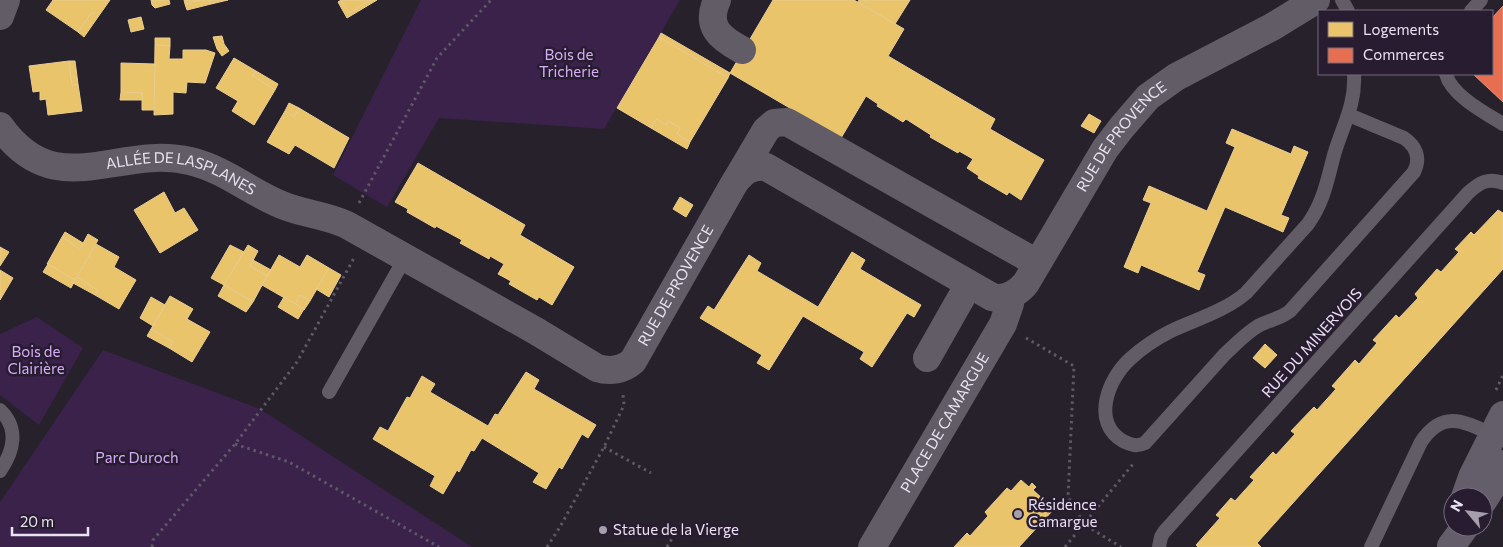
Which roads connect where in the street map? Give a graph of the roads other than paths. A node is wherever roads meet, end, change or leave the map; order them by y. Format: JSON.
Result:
{"nodes":[{"id":1,"x":6,"y":0,"type":"edge"},
{"id":2,"x":717,"y":0,"type":"edge"},
{"id":3,"x":1316,"y":0,"type":"edge"},
{"id":4,"x":1481,"y":0,"type":"edge"},
{"id":5,"x":1472,"y":10,"type":"edge"},
{"id":6,"x":0,"y":16,"type":"edge"},
{"id":7,"x":742,"y":50,"type":"dead end"},
{"id":8,"x":1354,"y":75,"type":"edge"},
{"id":9,"x":1446,"y":75,"type":"edge"},
{"id":10,"x":1349,"y":115,"type":"junction"},
{"id":11,"x":1503,"y":124,"type":"edge"},
{"id":12,"x":0,"y":126,"type":"edge"},
{"id":13,"x":735,"y":182,"type":"junction"},
{"id":14,"x":1503,"y":183,"type":"edge"},
{"id":15,"x":405,"y":258,"type":"junction"},
{"id":16,"x":1037,"y":264,"type":"junction"},
{"id":17,"x":969,"y":284,"type":"junction"},
{"id":18,"x":1009,"y":296,"type":"junction"},
{"id":19,"x":926,"y":358,"type":"dead end"},
{"id":20,"x":329,"y":392,"type":"dead end"},
{"id":21,"x":0,"y":410,"type":"edge"},
{"id":22,"x":1500,"y":430,"type":"edge"},
{"id":23,"x":1503,"y":464,"type":"edge"},
{"id":24,"x":0,"y":471,"type":"edge"},
{"id":25,"x":1468,"y":487,"type":"edge"},
{"id":26,"x":1492,"y":487,"type":"edge"},
{"id":27,"x":872,"y":547,"type":"edge"},
{"id":28,"x":1159,"y":547,"type":"edge"},
{"id":29,"x":1371,"y":547,"type":"edge"}],
"edges":[{"from":1,"to":6,"type":"street"},
{"from":2,"to":7,"type":"street"},
{"from":3,"to":16,"type":"street","name":"RUE DE PROVENCE"},
{"from":4,"to":5,"type":"lane"},
{"from":8,"to":10,"type":"lane"},
{"from":9,"to":11,"type":"lane"},
{"from":10,"to":10,"type":"lane"},
{"from":12,"to":15,"type":"street","name":"ALLÉE DE LASPLANES"},
{"from":13,"to":15,"type":"street","name":"RUE DE PROVENCE"},
{"from":13,"to":16,"type":"street"},
{"from":13,"to":17,"type":"street","name":"RUE DE PROVENCE"},
{"from":14,"to":28,"type":"lane","name":"RUE DU MINERVOIS"},
{"from":15,"to":20,"type":"lane"},
{"from":16,"to":18,"type":"street","name":"RUE DE PROVENCE"},
{"from":17,"to":18,"type":"street","name":"RUE DE PROVENCE"},
{"from":17,"to":19,"type":"street"},
{"from":18,"to":27,"type":"street","name":"PLACE DE CAMARGUE"},
{"from":21,"to":24,"type":"lane"},
{"from":22,"to":25,"type":"street"},
{"from":22,"to":29,"type":"lane"},
{"from":23,"to":26,"type":"street"}]}
